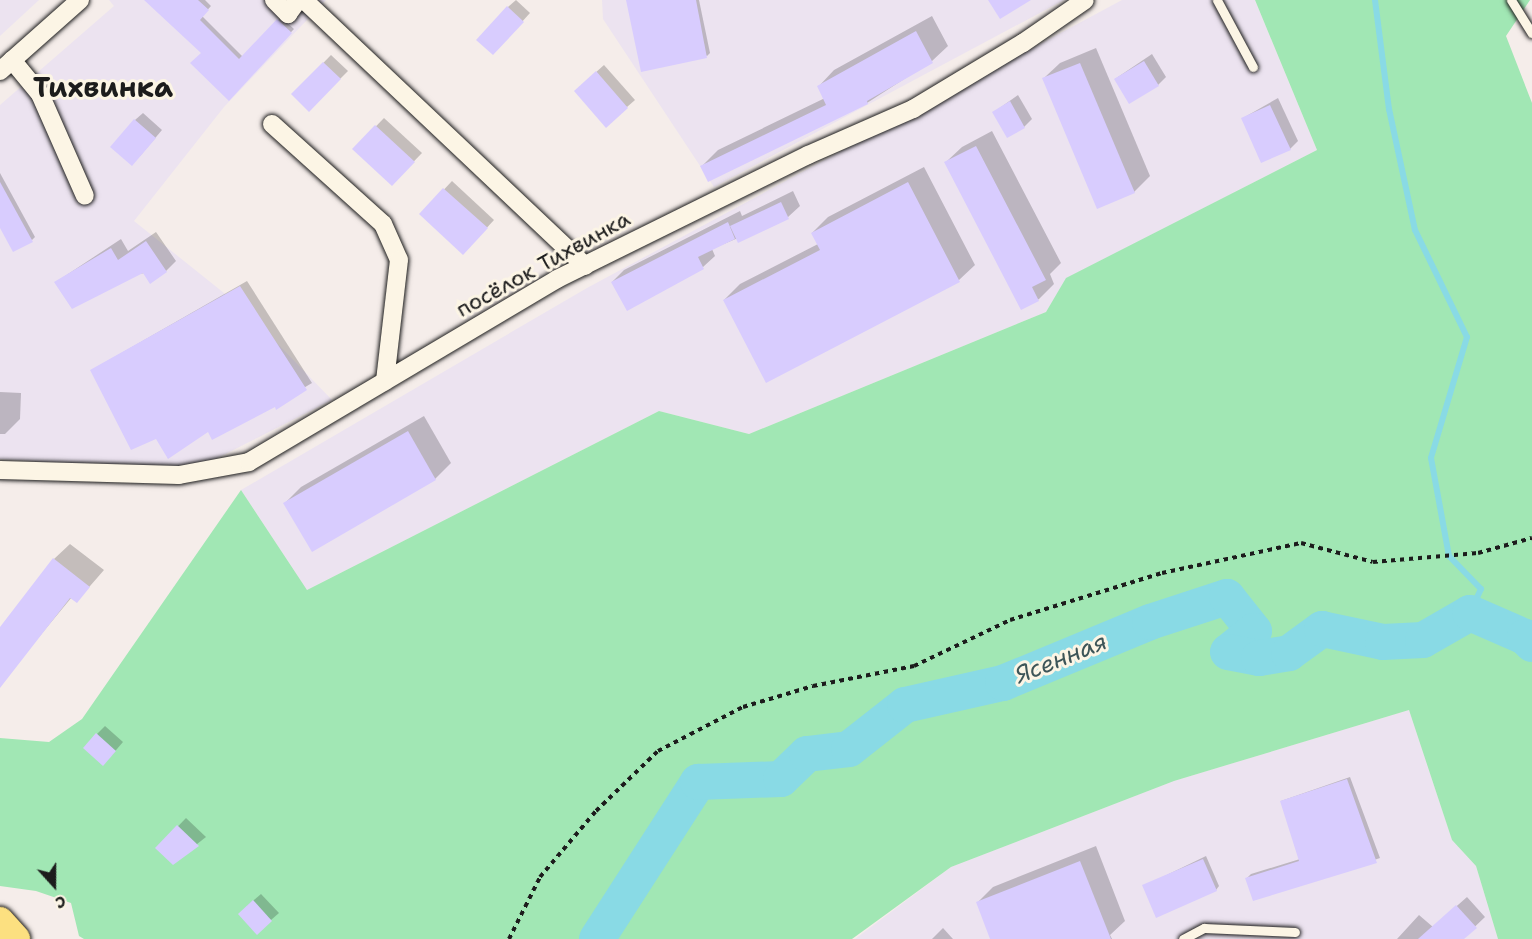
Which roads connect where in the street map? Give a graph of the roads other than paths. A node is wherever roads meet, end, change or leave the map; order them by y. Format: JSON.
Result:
{"nodes":[{"id":1,"x":80,"y":0,"type":"edge"},
{"id":2,"x":274,"y":0,"type":"edge"},
{"id":3,"x":298,"y":0,"type":"edge"},
{"id":4,"x":304,"y":0,"type":"edge"},
{"id":5,"x":1085,"y":0,"type":"edge"},
{"id":6,"x":1217,"y":0,"type":"edge"},
{"id":7,"x":1511,"y":0,"type":"edge"},
{"id":8,"x":1532,"y":33,"type":"edge"},
{"id":9,"x":6,"y":65,"type":"edge"},
{"id":10,"x":1253,"y":67,"type":"dead end"},
{"id":11,"x":272,"y":124,"type":"dead end"},
{"id":12,"x":85,"y":196,"type":"dead end"},
{"id":13,"x":585,"y":266,"type":"junction"},
{"id":14,"x":386,"y":381,"type":"junction"},
{"id":15,"x":0,"y":470,"type":"edge"},
{"id":16,"x":0,"y":921,"type":"edge"},
{"id":17,"x":1295,"y":932,"type":"dead end"},
{"id":18,"x":16,"y":939,"type":"edge"},
{"id":19,"x":1183,"y":939,"type":"edge"}],
"edges":[{"from":1,"to":9,"type":"street"},
{"from":2,"to":3,"type":"street"},
{"from":4,"to":13,"type":"street"},
{"from":5,"to":13,"type":"street","name":"посёлок Тихвинка"},
{"from":6,"to":10,"type":"lane"},
{"from":7,"to":8,"type":"lane"},
{"from":9,"to":12,"type":"street"},
{"from":11,"to":14,"type":"street"},
{"from":13,"to":14,"type":"street","name":"посёлок Тихвинка"},
{"from":14,"to":15,"type":"street","name":"посёлок Тихвинка"},
{"from":16,"to":18,"type":"main road"},
{"from":17,"to":19,"type":"lane"}]}
